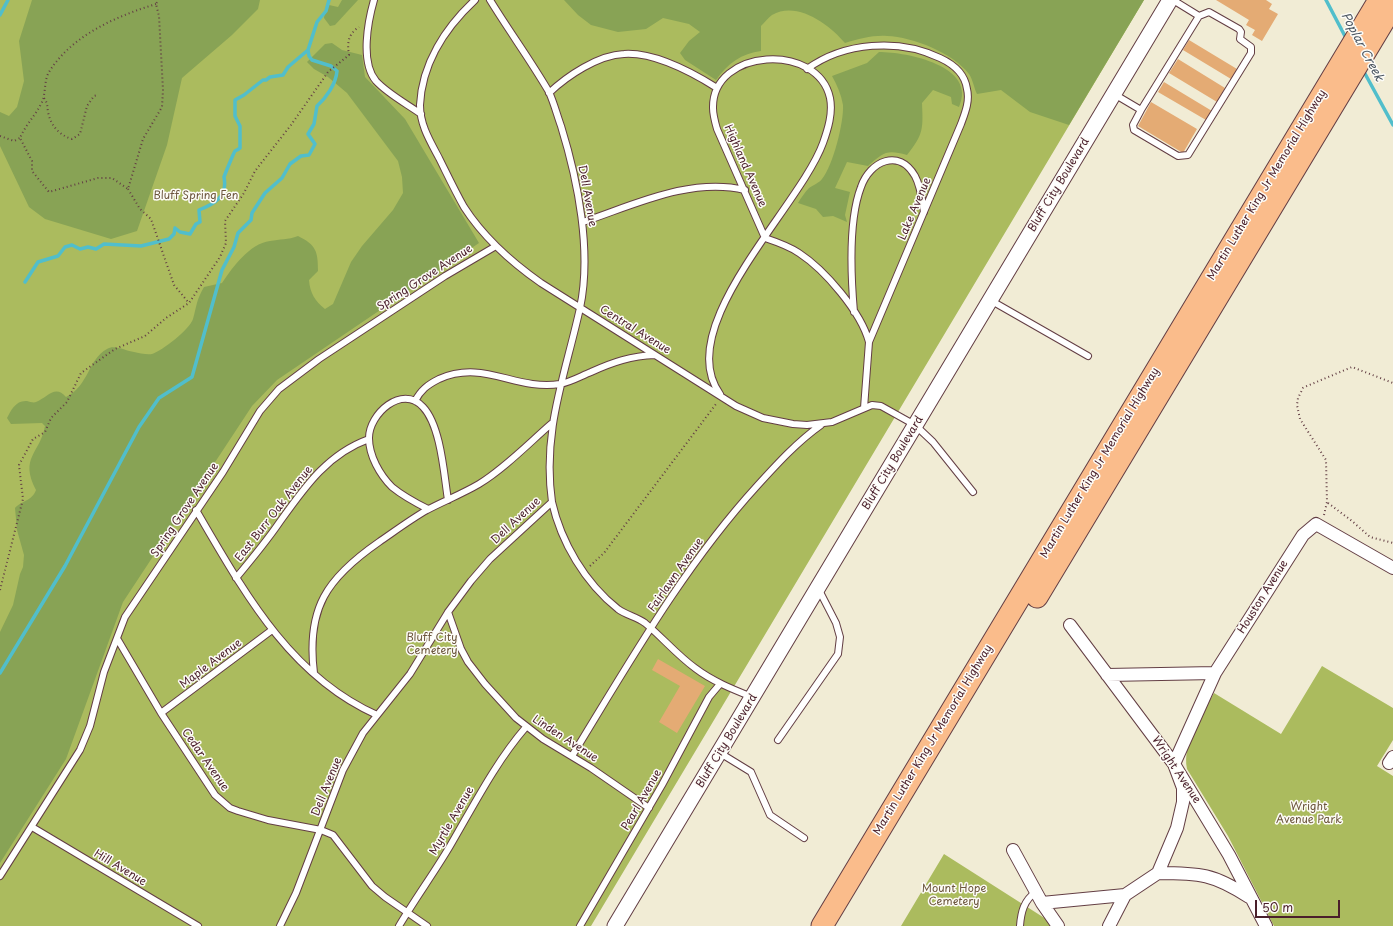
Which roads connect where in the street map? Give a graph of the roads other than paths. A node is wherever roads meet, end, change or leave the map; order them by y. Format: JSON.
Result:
{"nodes":[{"id":1,"x":374,"y":0,"type":"edge"},
{"id":2,"x":475,"y":0,"type":"edge"},
{"id":3,"x":490,"y":0,"type":"edge"},
{"id":4,"x":1171,"y":0,"type":"edge"},
{"id":5,"x":1379,"y":0,"type":"edge"},
{"id":6,"x":1393,"y":6,"type":"edge"},
{"id":7,"x":1199,"y":16,"type":"junction"},
{"id":8,"x":1369,"y":32,"type":"junction"},
{"id":9,"x":807,"y":69,"type":"junction"},
{"id":10,"x":718,"y":88,"type":"junction"},
{"id":11,"x":549,"y":93,"type":"junction"},
{"id":12,"x":1114,"y":94,"type":"junction"},
{"id":13,"x":1141,"y":110,"type":"junction"},
{"id":14,"x":420,"y":114,"type":"junction"},
{"id":15,"x":745,"y":190,"type":"junction"},
{"id":16,"x":924,"y":213,"type":"junction"},
{"id":17,"x":583,"y":222,"type":"junction"},
{"id":18,"x":765,"y":238,"type":"junction"},
{"id":19,"x":496,"y":246,"type":"junction"},
{"id":20,"x":990,"y":300,"type":"junction"},
{"id":21,"x":580,"y":307,"type":"junction"},
{"id":22,"x":854,"y":312,"type":"junction"},
{"id":23,"x":869,"y":342,"type":"junction"},
{"id":24,"x":655,"y":355,"type":"junction"},
{"id":25,"x":1088,"y":356,"type":"dead end"},
{"id":26,"x":562,"y":384,"type":"junction"},
{"id":27,"x":721,"y":397,"type":"junction"},
{"id":28,"x":415,"y":401,"type":"junction"},
{"id":29,"x":864,"y":408,"type":"junction"},
{"id":30,"x":551,"y":424,"type":"junction"},
{"id":31,"x":821,"y":424,"type":"junction"},
{"id":32,"x":915,"y":425,"type":"junction"},
{"id":33,"x":369,"y":439,"type":"junction"},
{"id":34,"x":973,"y":492,"type":"dead end"},
{"id":35,"x":448,"y":500,"type":"junction"},
{"id":36,"x":552,"y":502,"type":"junction"},
{"id":37,"x":196,"y":510,"type":"junction"},
{"id":38,"x":428,"y":510,"type":"junction"},
{"id":39,"x":1393,"y":568,"type":"edge"},
{"id":40,"x":236,"y":578,"type":"junction"},
{"id":41,"x":818,"y":589,"type":"junction"},
{"id":42,"x":448,"y":612,"type":"junction"},
{"id":43,"x":1070,"y":625,"type":"dead end"},
{"id":44,"x":651,"y":629,"type":"junction"},
{"id":45,"x":272,"y":630,"type":"junction"},
{"id":46,"x":118,"y":640,"type":"junction"},
{"id":47,"x":314,"y":673,"type":"junction"},
{"id":48,"x":1215,"y":673,"type":"junction"},
{"id":49,"x":1107,"y":675,"type":"junction"},
{"id":50,"x":720,"y":684,"type":"junction"},
{"id":51,"x":753,"y":698,"type":"junction"},
{"id":52,"x":161,"y":713,"type":"junction"},
{"id":53,"x":377,"y":715,"type":"junction"},
{"id":54,"x":526,"y":727,"type":"junction"},
{"id":55,"x":778,"y":740,"type":"dead end"},
{"id":56,"x":720,"y":753,"type":"junction"},
{"id":57,"x":572,"y":756,"type":"junction"},
{"id":58,"x":1174,"y":764,"type":"junction"},
{"id":59,"x":649,"y":808,"type":"junction"},
{"id":60,"x":32,"y":827,"type":"junction"},
{"id":61,"x":321,"y":830,"type":"junction"},
{"id":62,"x":804,"y":838,"type":"dead end"},
{"id":63,"x":1013,"y":850,"type":"dead end"},
{"id":64,"x":1158,"y":873,"type":"junction"},
{"id":65,"x":0,"y":876,"type":"edge"},
{"id":66,"x":1125,"y":895,"type":"junction"},
{"id":67,"x":1039,"y":898,"type":"junction"},
{"id":68,"x":1250,"y":898,"type":"junction"},
{"id":69,"x":406,"y":913,"type":"junction"},
{"id":70,"x":198,"y":926,"type":"edge"},
{"id":71,"x":280,"y":926,"type":"edge"},
{"id":72,"x":398,"y":926,"type":"edge"},
{"id":73,"x":427,"y":926,"type":"edge"},
{"id":74,"x":580,"y":926,"type":"edge"},
{"id":75,"x":615,"y":926,"type":"edge"},
{"id":76,"x":822,"y":926,"type":"edge"},
{"id":77,"x":838,"y":926,"type":"edge"},
{"id":78,"x":1020,"y":926,"type":"edge"},
{"id":79,"x":1058,"y":926,"type":"edge"},
{"id":80,"x":1109,"y":926,"type":"edge"},
{"id":81,"x":1266,"y":926,"type":"edge"}],
"edges":[{"from":1,"to":14,"type":"lane"},
{"from":2,"to":14,"type":"lane"},
{"from":3,"to":11,"type":"lane","name":"Dell Avenue"},
{"from":4,"to":7,"type":"lane"},
{"from":4,"to":12,"type":"street","name":"Bluff City Boulevard"},
{"from":5,"to":8,"type":"highway","name":"Martin Luther King Jr Memorial Highway"},
{"from":6,"to":8,"type":"highway","name":"Martin Luther King Jr Memorial Highway"},
{"from":7,"to":13,"type":"lane"},
{"from":7,"to":13,"type":"lane"},
{"from":8,"to":76,"type":"highway","name":"Martin Luther King Jr Memorial Highway"},
{"from":8,"to":77,"type":"highway","name":"Martin Luther King Jr Memorial Highway"},
{"from":9,"to":10,"type":"lane","name":"Highland Avenue"},
{"from":9,"to":16,"type":"lane","name":"Lake Avenue"},
{"from":9,"to":18,"type":"lane","name":"Highland Avenue"},
{"from":10,"to":11,"type":"lane"},
{"from":10,"to":15,"type":"lane","name":"Highland Avenue"},
{"from":11,"to":17,"type":"lane","name":"Dell Avenue"},
{"from":12,"to":13,"type":"lane"},
{"from":12,"to":20,"type":"street","name":"Bluff City Boulevard"},
{"from":14,"to":19,"type":"lane","name":"Central Avenue"},
{"from":15,"to":17,"type":"lane"},
{"from":15,"to":18,"type":"lane","name":"Highland Avenue"},
{"from":16,"to":22,"type":"lane"},
{"from":16,"to":23,"type":"lane","name":"Lake Avenue"},
{"from":17,"to":21,"type":"lane","name":"Dell Avenue"},
{"from":18,"to":22,"type":"lane"},
{"from":18,"to":27,"type":"lane","name":"Highland Avenue"},
{"from":19,"to":21,"type":"lane","name":"Central Avenue"},
{"from":19,"to":37,"type":"lane","name":"Spring Grove Avenue"},
{"from":20,"to":25,"type":"lane"},
{"from":20,"to":32,"type":"street","name":"Bluff City Boulevard"},
{"from":21,"to":24,"type":"lane","name":"Central Avenue"},
{"from":21,"to":26,"type":"lane","name":"Dell Avenue"},
{"from":22,"to":23,"type":"lane"},
{"from":23,"to":29,"type":"lane"},
{"from":24,"to":26,"type":"lane"},
{"from":24,"to":27,"type":"lane","name":"Central Avenue"},
{"from":26,"to":28,"type":"lane"},
{"from":26,"to":30,"type":"lane","name":"Dell Avenue"},
{"from":27,"to":31,"type":"lane","name":"Central Avenue"},
{"from":28,"to":33,"type":"lane"},
{"from":28,"to":35,"type":"lane"},
{"from":29,"to":31,"type":"lane","name":"Central Avenue"},
{"from":29,"to":32,"type":"lane","name":"Central Avenue"},
{"from":30,"to":35,"type":"lane"},
{"from":30,"to":36,"type":"lane","name":"Dell Avenue"},
{"from":31,"to":44,"type":"lane","name":"Fairlawn Avenue"},
{"from":32,"to":34,"type":"lane"},
{"from":32,"to":41,"type":"street","name":"Bluff City Boulevard"},
{"from":33,"to":38,"type":"lane"},
{"from":33,"to":40,"type":"lane","name":"East Burr Oak Avenue"},
{"from":35,"to":38,"type":"lane"},
{"from":36,"to":42,"type":"lane","name":"Dell Avenue"},
{"from":36,"to":44,"type":"lane"},
{"from":37,"to":40,"type":"lane"},
{"from":37,"to":46,"type":"lane","name":"Spring Grove Avenue"},
{"from":38,"to":47,"type":"lane"},
{"from":39,"to":48,"type":"street","name":"Houston Avenue"},
{"from":40,"to":45,"type":"lane"},
{"from":41,"to":51,"type":"street","name":"Bluff City Boulevard"},
{"from":41,"to":55,"type":"lane"},
{"from":42,"to":53,"type":"lane","name":"Dell Avenue"},
{"from":42,"to":54,"type":"lane","name":"Linden Avenue"},
{"from":43,"to":49,"type":"street","name":"Wright Avenue"},
{"from":44,"to":50,"type":"lane"},
{"from":44,"to":57,"type":"lane","name":"Fairlawn Avenue"},
{"from":45,"to":47,"type":"lane"},
{"from":45,"to":52,"type":"lane","name":"Maple Avenue"},
{"from":46,"to":52,"type":"lane","name":"Cedar Avenue"},
{"from":46,"to":60,"type":"lane","name":"Spring Grove Avenue"},
{"from":47,"to":53,"type":"lane"},
{"from":48,"to":49,"type":"street"},
{"from":48,"to":58,"type":"street","name":"Houston Avenue"},
{"from":49,"to":58,"type":"street","name":"Wright Avenue"},
{"from":50,"to":51,"type":"lane"},
{"from":50,"to":59,"type":"lane","name":"Pearl Avenue"},
{"from":51,"to":56,"type":"street","name":"Bluff City Boulevard"},
{"from":52,"to":61,"type":"lane","name":"Cedar Avenue"},
{"from":53,"to":61,"type":"lane","name":"Dell Avenue"},
{"from":54,"to":57,"type":"lane","name":"Linden Avenue"},
{"from":54,"to":69,"type":"lane","name":"Myrtle Avenue"},
{"from":56,"to":62,"type":"lane"},
{"from":56,"to":75,"type":"street","name":"Bluff City Boulevard"},
{"from":57,"to":59,"type":"lane","name":"Linden Avenue"},
{"from":58,"to":64,"type":"street"},
{"from":58,"to":68,"type":"street","name":"Wright Avenue"},
{"from":59,"to":74,"type":"lane","name":"Pearl Avenue"},
{"from":60,"to":65,"type":"lane","name":"Spring Grove Avenue"},
{"from":60,"to":70,"type":"lane","name":"Hill Avenue"},
{"from":61,"to":69,"type":"lane","name":"Cedar Avenue"},
{"from":61,"to":71,"type":"lane","name":"Dell Avenue"},
{"from":63,"to":67,"type":"street"},
{"from":64,"to":66,"type":"street"},
{"from":64,"to":68,"type":"street"},
{"from":66,"to":67,"type":"street"},
{"from":66,"to":80,"type":"street"},
{"from":67,"to":78,"type":"lane"},
{"from":67,"to":79,"type":"street"},
{"from":68,"to":81,"type":"street","name":"Wright Avenue"},
{"from":69,"to":72,"type":"lane","name":"Myrtle Avenue"},
{"from":69,"to":73,"type":"lane","name":"Cedar Avenue"}]}
